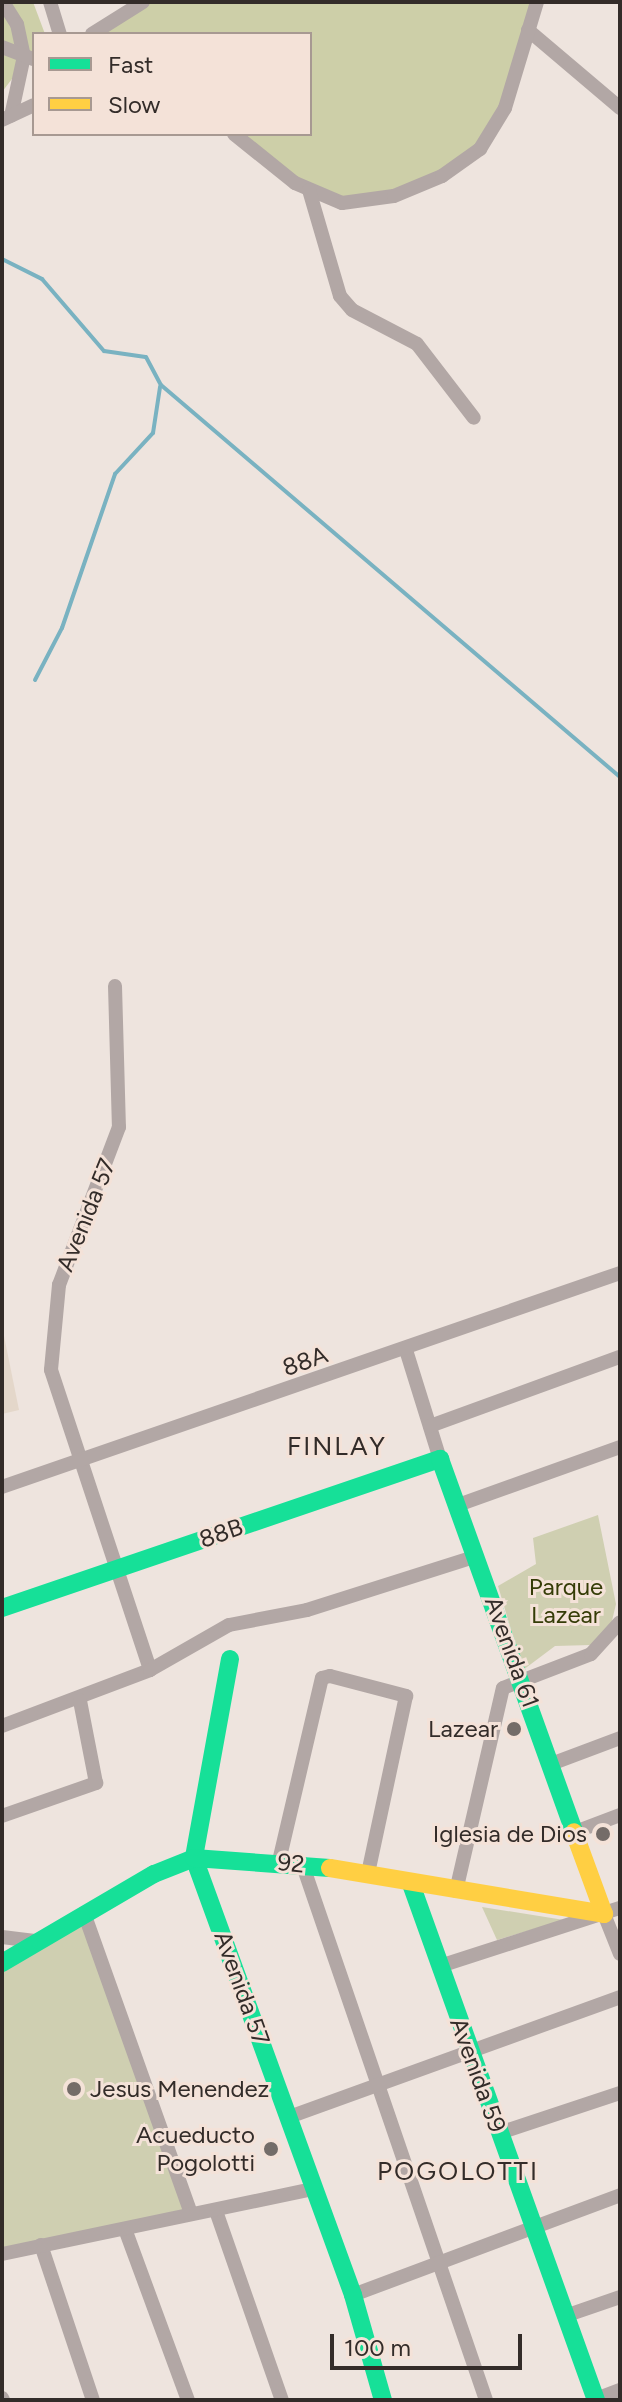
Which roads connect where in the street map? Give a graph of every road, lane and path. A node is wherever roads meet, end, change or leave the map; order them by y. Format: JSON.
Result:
{"nodes":[{"id":1,"x":3,"y":2,"type":"edge"},
{"id":2,"x":50,"y":2,"type":"edge"},
{"id":3,"x":143,"y":2,"type":"edge"},
{"id":4,"x":537,"y":2,"type":"edge"},
{"id":5,"x":528,"y":30,"type":"junction"},
{"id":6,"x":59,"y":32,"type":"edge"},
{"id":7,"x":95,"y":32,"type":"edge"},
{"id":8,"x":2,"y":47,"type":"edge"},
{"id":9,"x":29,"y":58,"type":"edge"},
{"id":10,"x":32,"y":106,"type":"edge"},
{"id":11,"x":620,"y":108,"type":"edge"},
{"id":12,"x":6,"y":118,"type":"edge"},
{"id":13,"x":237,"y":136,"type":"edge"},
{"id":14,"x":309,"y":190,"type":"junction"},
{"id":15,"x":474,"y":418,"type":"dead end"},
{"id":16,"x":115,"y":986,"type":"dead end"},
{"id":17,"x":620,"y":1273,"type":"edge"},
{"id":18,"x":406,"y":1350,"type":"junction"},
{"id":19,"x":620,"y":1357,"type":"edge"},
{"id":20,"x":430,"y":1426,"type":"junction"},
{"id":21,"x":620,"y":1447,"type":"edge"},
{"id":22,"x":440,"y":1459,"type":"junction"},
{"id":23,"x":79,"y":1461,"type":"junction"},
{"id":24,"x":2,"y":1487,"type":"edge"},
{"id":25,"x":458,"y":1505,"type":"junction"},
{"id":26,"x":477,"y":1556,"type":"junction"},
{"id":27,"x":114,"y":1570,"type":"junction"},
{"id":28,"x":2,"y":1608,"type":"edge"},
{"id":29,"x":620,"y":1622,"type":"edge"},
{"id":30,"x":230,"y":1659,"type":"dead end"},
{"id":31,"x":150,"y":1670,"type":"junction"},
{"id":32,"x":525,"y":1683,"type":"junction"},
{"id":33,"x":80,"y":1701,"type":"junction"},
{"id":34,"x":2,"y":1726,"type":"edge"},
{"id":35,"x":620,"y":1738,"type":"edge"},
{"id":36,"x":551,"y":1764,"type":"junction"},
{"id":37,"x":620,"y":1815,"type":"edge"},
{"id":38,"x":2,"y":1816,"type":"edge"},
{"id":39,"x":575,"y":1832,"type":"junction"},
{"id":40,"x":194,"y":1858,"type":"junction"},
{"id":41,"x":279,"y":1861,"type":"junction"},
{"id":42,"x":302,"y":1863,"type":"junction"},
{"id":43,"x":368,"y":1874,"type":"junction"},
{"id":44,"x":411,"y":1884,"type":"junction"},
{"id":45,"x":456,"y":1891,"type":"junction"},
{"id":46,"x":612,"y":1911,"type":"edge"},
{"id":47,"x":84,"y":1913,"type":"junction"},
{"id":48,"x":2,"y":1937,"type":"edge"},
{"id":49,"x":37,"y":1941,"type":"junction"},
{"id":50,"x":620,"y":1954,"type":"edge"},
{"id":51,"x":2,"y":1963,"type":"edge"},
{"id":52,"x":440,"y":1966,"type":"junction"},
{"id":53,"x":620,"y":1997,"type":"edge"},
{"id":54,"x":470,"y":2052,"type":"junction"},
{"id":55,"x":378,"y":2084,"type":"junction"},
{"id":56,"x":620,"y":2093,"type":"edge"},
{"id":57,"x":289,"y":2117,"type":"junction"},
{"id":58,"x":499,"y":2133,"type":"junction"},
{"id":59,"x":313,"y":2189,"type":"junction"},
{"id":60,"x":620,"y":2195,"type":"edge"},
{"id":61,"x":216,"y":2211,"type":"junction"},
{"id":62,"x":191,"y":2214,"type":"junction"},
{"id":63,"x":532,"y":2227,"type":"junction"},
{"id":64,"x":125,"y":2229,"type":"junction"},
{"id":65,"x":41,"y":2245,"type":"junction"},
{"id":66,"x":2,"y":2254,"type":"edge"},
{"id":67,"x":441,"y":2261,"type":"junction"},
{"id":68,"x":353,"y":2295,"type":"junction"},
{"id":69,"x":620,"y":2297,"type":"edge"},
{"id":70,"x":565,"y":2316,"type":"junction"},
{"id":71,"x":620,"y":2390,"type":"edge"},
{"id":72,"x":93,"y":2400,"type":"edge"},
{"id":73,"x":188,"y":2400,"type":"edge"},
{"id":74,"x":282,"y":2400,"type":"edge"},
{"id":75,"x":383,"y":2400,"type":"edge"},
{"id":76,"x":486,"y":2400,"type":"edge"},
{"id":77,"x":596,"y":2400,"type":"edge"}],
"edges":[{"from":1,"to":9,"type":"street"},
{"from":2,"to":6,"type":"street"},
{"from":3,"to":7,"type":"street"},
{"from":4,"to":5,"type":"street"},
{"from":5,"to":11,"type":"street"},
{"from":5,"to":14,"type":"street"},
{"from":8,"to":9,"type":"street"},
{"from":9,"to":12,"type":"street"},
{"from":10,"to":12,"type":"street"},
{"from":13,"to":14,"type":"street"},
{"from":14,"to":15,"type":"street"},
{"from":16,"to":23,"type":"street","name":"Avenida 57"},
{"from":17,"to":18,"type":"street","name":"88A"},
{"from":18,"to":20,"type":"street","name":"Avenida 61"},
{"from":18,"to":23,"type":"street","name":"88A"},
{"from":19,"to":20,"type":"street"},
{"from":20,"to":22,"type":"street","name":"Avenida 61"},
{"from":21,"to":25,"type":"street"},
{"from":22,"to":25,"type":"street","name":"Avenida 61"},
{"from":22,"to":27,"type":"street","name":"88B"},
{"from":23,"to":24,"type":"street","name":"88A"},
{"from":23,"to":27,"type":"street","name":"Avenida 57"},
{"from":25,"to":26,"type":"street","name":"Avenida 61"},
{"from":26,"to":31,"type":"street"},
{"from":26,"to":32,"type":"street","name":"Avenida 61"},
{"from":27,"to":28,"type":"street","name":"88B"},
{"from":27,"to":31,"type":"street","name":"Avenida 57"},
{"from":29,"to":32,"type":"street"},
{"from":30,"to":40,"type":"street"},
{"from":31,"to":33,"type":"street"},
{"from":32,"to":36,"type":"street","name":"Avenida 61"},
{"from":32,"to":45,"type":"street"},
{"from":33,"to":34,"type":"street"},
{"from":33,"to":38,"type":"street"},
{"from":35,"to":36,"type":"street"},
{"from":36,"to":39,"type":"street","name":"Avenida 61"},
{"from":37,"to":39,"type":"street"},
{"from":39,"to":46,"type":"street","name":"Avenida 61"},
{"from":40,"to":41,"type":"street","name":"92"},
{"from":40,"to":47,"type":"street","name":"92"},
{"from":40,"to":57,"type":"street","name":"Avenida 57"},
{"from":41,"to":42,"type":"street","name":"92"},
{"from":41,"to":43,"type":"street"},
{"from":42,"to":43,"type":"street","name":"92"},
{"from":42,"to":55,"type":"street"},
{"from":43,"to":44,"type":"street","name":"92"},
{"from":44,"to":45,"type":"street","name":"92"},
{"from":44,"to":52,"type":"street","name":"Avenida 59"},
{"from":45,"to":46,"type":"street","name":"92"},
{"from":46,"to":50,"type":"street","name":"Avenida 61"},
{"from":46,"to":52,"type":"street"},
{"from":47,"to":49,"type":"street","name":"92"},
{"from":47,"to":62,"type":"street"},
{"from":48,"to":49,"type":"street"},
{"from":49,"to":51,"type":"street","name":"92"},
{"from":52,"to":54,"type":"street","name":"Avenida 59"},
{"from":53,"to":54,"type":"street"},
{"from":54,"to":55,"type":"street"},
{"from":54,"to":58,"type":"street","name":"Avenida 59"},
{"from":55,"to":57,"type":"street"},
{"from":55,"to":67,"type":"street"},
{"from":56,"to":58,"type":"street"},
{"from":57,"to":59,"type":"street","name":"Avenida 57"},
{"from":58,"to":63,"type":"street","name":"Avenida 59"},
{"from":59,"to":61,"type":"street"},
{"from":59,"to":68,"type":"street","name":"Avenida 57"},
{"from":60,"to":63,"type":"street"},
{"from":61,"to":62,"type":"street"},
{"from":61,"to":74,"type":"street"},
{"from":62,"to":64,"type":"street"},
{"from":63,"to":67,"type":"street"},
{"from":63,"to":70,"type":"street","name":"Avenida 59"},
{"from":64,"to":65,"type":"street"},
{"from":64,"to":73,"type":"street"},
{"from":65,"to":66,"type":"street"},
{"from":65,"to":72,"type":"street"},
{"from":67,"to":68,"type":"street"},
{"from":67,"to":76,"type":"street"},
{"from":68,"to":75,"type":"street","name":"Avenida 57"},
{"from":69,"to":70,"type":"street"},
{"from":70,"to":77,"type":"street","name":"Avenida 59"},
{"from":71,"to":77,"type":"street"}]}
